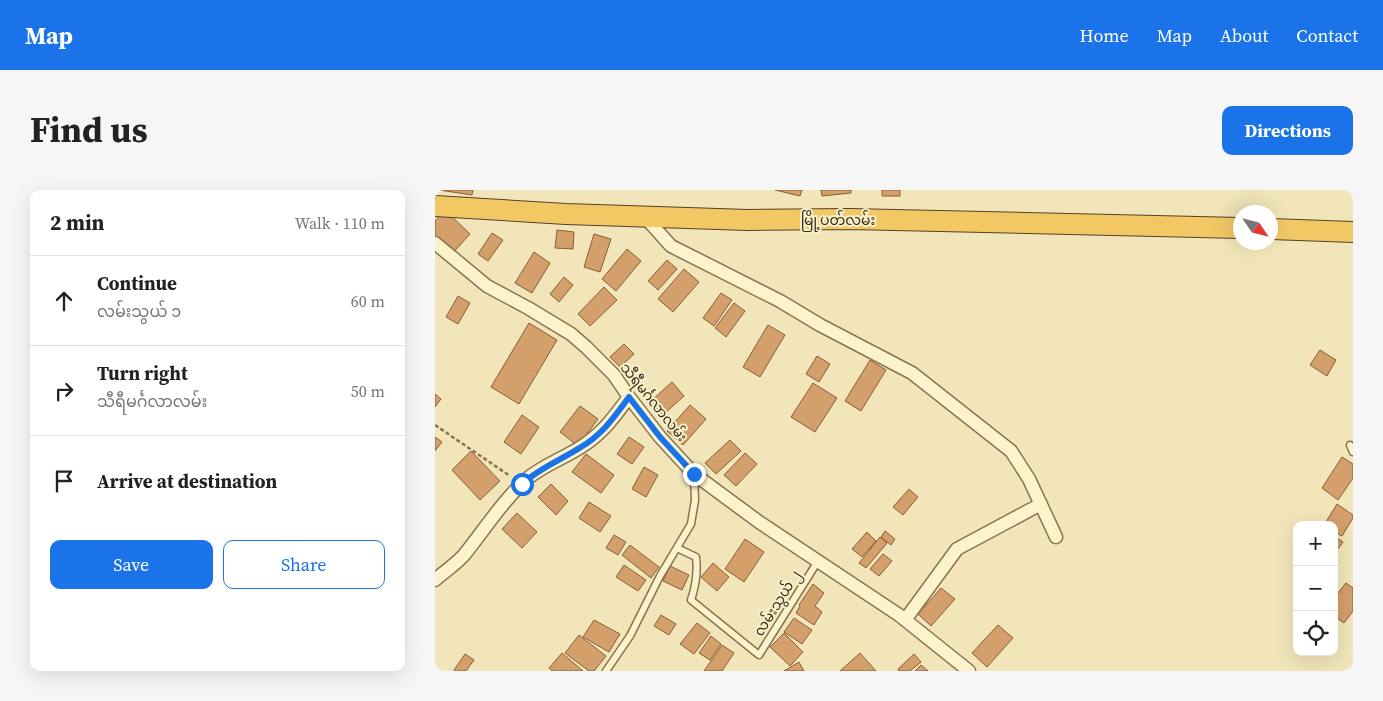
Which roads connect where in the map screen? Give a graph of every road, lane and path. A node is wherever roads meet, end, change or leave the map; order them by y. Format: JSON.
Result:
{"nodes":[{"id":1,"x":435,"y":206,"type":"edge"},
{"id":2,"x":644,"y":216,"type":"junction"},
{"id":3,"x":1233,"y":228,"type":"edge"},
{"id":4,"x":1278,"y":229,"type":"edge"},
{"id":5,"x":1353,"y":232,"type":"edge"},
{"id":6,"x":435,"y":243,"type":"edge"},
{"id":7,"x":629,"y":397,"type":"junction"},
{"id":8,"x":435,"y":425,"type":"edge"},
{"id":9,"x":1350,"y":445,"type":"dead end"},
{"id":10,"x":1353,"y":452,"type":"edge"},
{"id":11,"x":694,"y":474,"type":"junction"},
{"id":12,"x":522,"y":484,"type":"junction"},
{"id":13,"x":1041,"y":504,"type":"junction"},
{"id":14,"x":1056,"y":537,"type":"dead end"},
{"id":15,"x":677,"y":548,"type":"junction"},
{"id":16,"x":818,"y":561,"type":"junction"},
{"id":17,"x":435,"y":580,"type":"edge"},
{"id":18,"x":905,"y":620,"type":"junction"},
{"id":19,"x":606,"y":671,"type":"edge"},
{"id":20,"x":969,"y":671,"type":"edge"}],
"edges":[{"from":1,"to":2,"type":"highway","name":"မြို့ပတ်လမ်း"},
{"from":2,"to":3,"type":"highway","name":"မြို့ပတ်လမ်း"},
{"from":2,"to":13,"type":"street"},
{"from":4,"to":5,"type":"highway"},
{"from":6,"to":7,"type":"street","name":"သီရီမင်္ဂလာလမ်း"},
{"from":7,"to":11,"type":"street","name":"သီရီမင်္ဂလာလမ်း"},
{"from":7,"to":12,"type":"street"},
{"from":8,"to":12,"type":"path"},
{"from":9,"to":10,"type":"lane"},
{"from":11,"to":15,"type":"lane"},
{"from":11,"to":16,"type":"street","name":"သီရီမင်္ဂလာလမ်း"},
{"from":12,"to":17,"type":"street"},
{"from":13,"to":14,"type":"street"},
{"from":13,"to":18,"type":"street"},
{"from":15,"to":16,"type":"lane","name":"လမ်းသွယ် ၂"},
{"from":15,"to":19,"type":"lane"},
{"from":16,"to":18,"type":"street","name":"သီရီမင်္ဂလာလမ်း"},
{"from":18,"to":20,"type":"street","name":"သီရီမင်္ဂလာလမ်း"}]}
